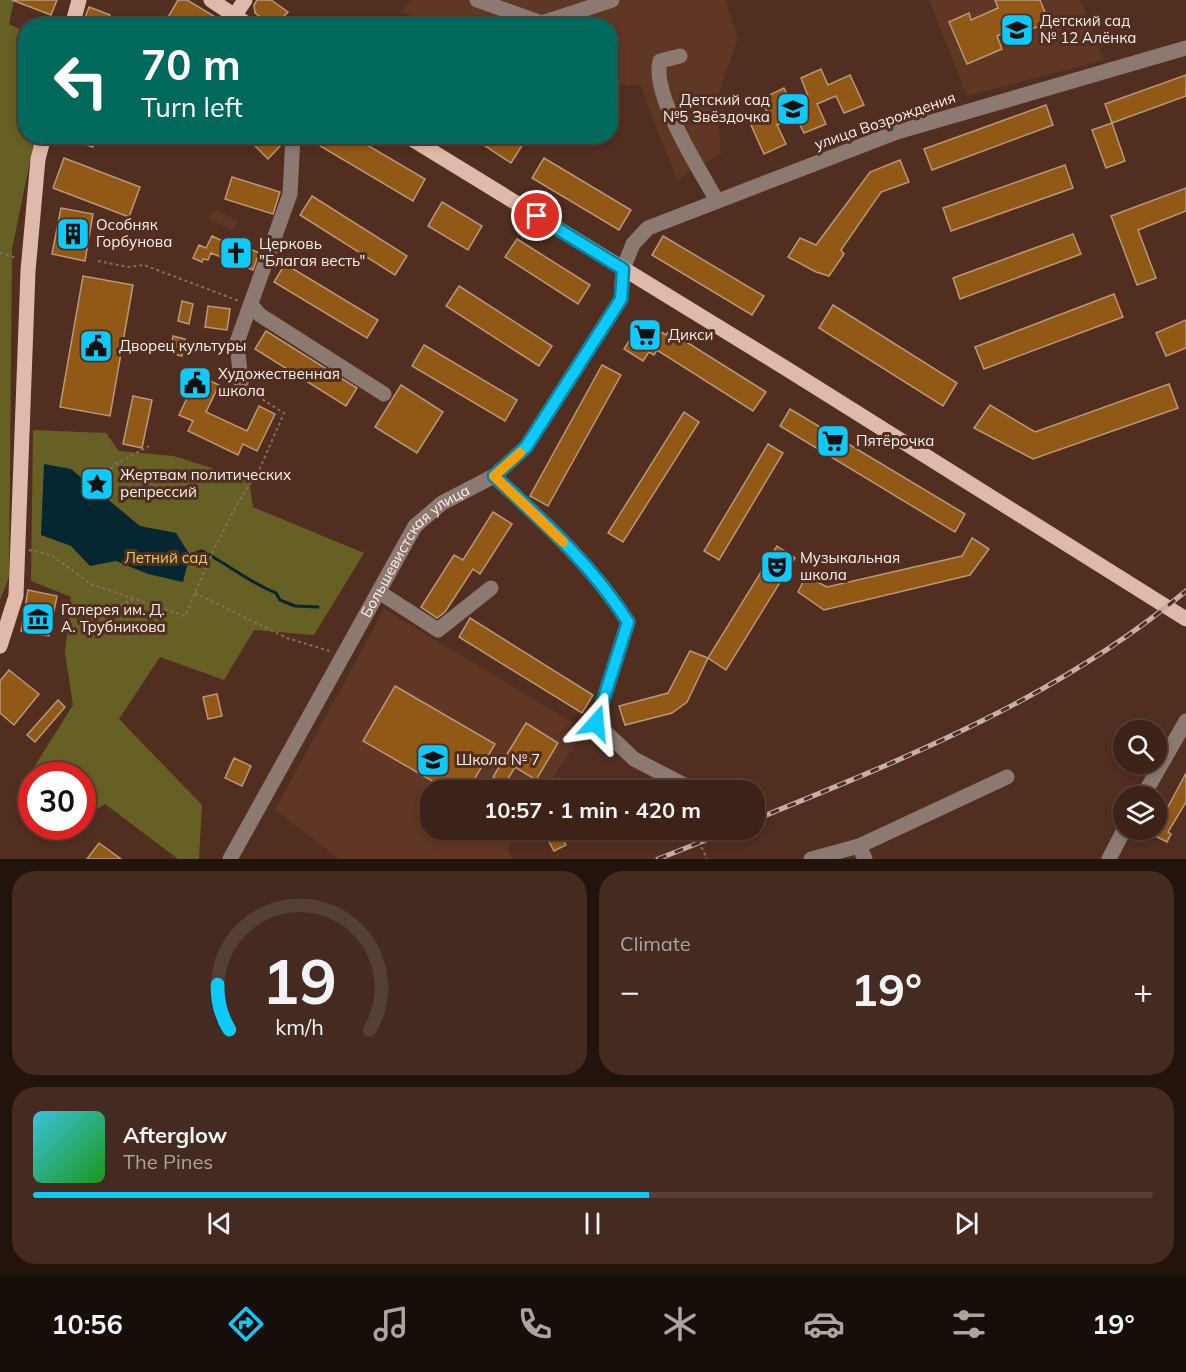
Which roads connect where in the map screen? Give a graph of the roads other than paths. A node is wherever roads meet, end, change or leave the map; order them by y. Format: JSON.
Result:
{"nodes":[{"id":1,"x":79,"y":0,"type":"edge"},
{"id":2,"x":211,"y":0,"type":"edge"},
{"id":3,"x":245,"y":0,"type":"edge"},
{"id":4,"x":477,"y":0,"type":"edge"},
{"id":5,"x":612,"y":0,"type":"edge"},
{"id":6,"x":235,"y":15,"type":"junction"},
{"id":7,"x":74,"y":18,"type":"edge"},
{"id":8,"x":239,"y":18,"type":"edge"},
{"id":9,"x":528,"y":18,"type":"edge"},
{"id":10,"x":557,"y":18,"type":"edge"},
{"id":11,"x":1186,"y":48,"type":"edge"},
{"id":12,"x":680,"y":56,"type":"dead end"},
{"id":13,"x":42,"y":144,"type":"edge"},
{"id":14,"x":293,"y":144,"type":"edge"},
{"id":15,"x":420,"y":144,"type":"edge"},
{"id":16,"x":717,"y":201,"type":"junction"},
{"id":17,"x":623,"y":269,"type":"junction"},
{"id":18,"x":251,"y":305,"type":"junction"},
{"id":19,"x":241,"y":383,"type":"road end"},
{"id":20,"x":384,"y":394,"type":"dead end"},
{"id":21,"x":494,"y":476,"type":"junction"},
{"id":22,"x":491,"y":588,"type":"dead end"},
{"id":23,"x":379,"y":592,"type":"junction"},
{"id":24,"x":1186,"y":619,"type":"edge"},
{"id":25,"x":0,"y":646,"type":"edge"},
{"id":26,"x":1186,"y":721,"type":"edge"},
{"id":27,"x":1007,"y":777,"type":"dead end"},
{"id":28,"x":675,"y":780,"type":"edge"},
{"id":29,"x":1149,"y":786,"type":"edge"},
{"id":30,"x":1119,"y":840,"type":"edge"},
{"id":31,"x":862,"y":852,"type":"edge"},
{"id":32,"x":230,"y":859,"type":"edge"},
{"id":33,"x":812,"y":859,"type":"edge"},
{"id":34,"x":1109,"y":859,"type":"edge"}],
"edges":[{"from":1,"to":7,"type":"main road"},
{"from":2,"to":6,"type":"main road"},
{"from":3,"to":6,"type":"main road"},
{"from":4,"to":9,"type":"street"},
{"from":5,"to":10,"type":"street"},
{"from":6,"to":8,"type":"main road"},
{"from":11,"to":16,"type":"street","name":"улица Возрождения"},
{"from":12,"to":16,"type":"street"},
{"from":13,"to":25,"type":"main road"},
{"from":14,"to":18,"type":"street"},
{"from":15,"to":17,"type":"main road"},
{"from":16,"to":17,"type":"street","name":"улица Возрождения"},
{"from":17,"to":21,"type":"street","name":"Большевистская улица"},
{"from":17,"to":24,"type":"main road"},
{"from":18,"to":19,"type":"street"},
{"from":18,"to":20,"type":"street"},
{"from":21,"to":23,"type":"street","name":"Большевистская улица"},
{"from":21,"to":28,"type":"street"},
{"from":22,"to":23,"type":"street"},
{"from":23,"to":32,"type":"street","name":"Большевистская улица"},
{"from":26,"to":29,"type":"street"},
{"from":27,"to":31,"type":"street"},
{"from":30,"to":34,"type":"street"},
{"from":31,"to":33,"type":"street"}]}
